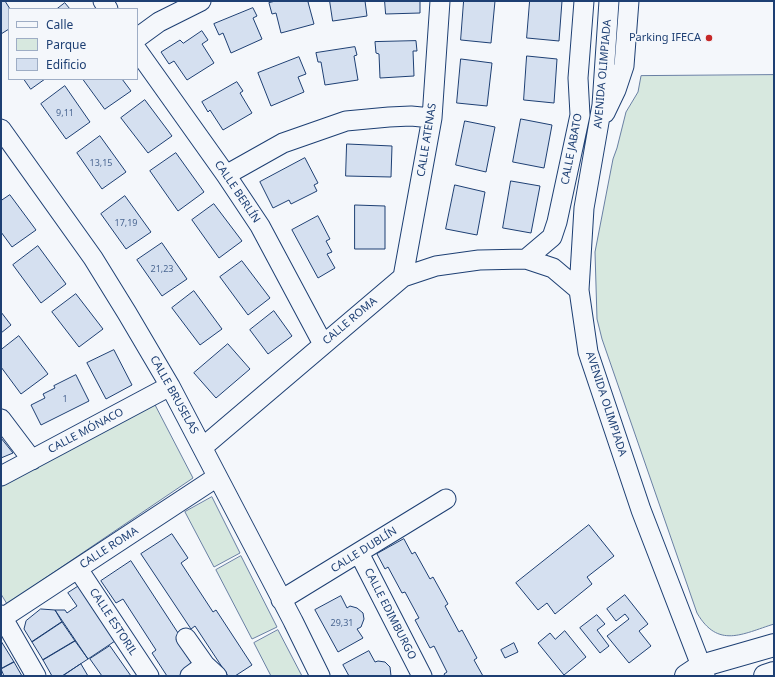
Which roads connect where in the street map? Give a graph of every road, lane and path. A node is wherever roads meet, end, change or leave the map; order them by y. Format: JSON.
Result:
{"nodes":[{"id":1,"x":201,"y":1,"type":"edge"},
{"id":2,"x":440,"y":1,"type":"edge"},
{"id":3,"x":584,"y":1,"type":"edge"},
{"id":4,"x":609,"y":1,"type":"edge"},
{"id":5,"x":629,"y":1,"type":"edge"},
{"id":6,"x":138,"y":37,"type":"edge"},
{"id":7,"x":138,"y":51,"type":"edge"},
{"id":8,"x":580,"y":115,"type":"junction"},
{"id":9,"x":432,"y":118,"type":"junction"},
{"id":10,"x":600,"y":121,"type":"junction"},
{"id":11,"x":1,"y":129,"type":"edge"},
{"id":12,"x":226,"y":175,"type":"junction"},
{"id":13,"x":584,"y":208,"type":"junction"},
{"id":14,"x":526,"y":259,"type":"junction"},
{"id":15,"x":403,"y":277,"type":"junction"},
{"id":16,"x":578,"y":290,"type":"junction"},
{"id":17,"x":323,"y":344,"type":"junction"},
{"id":18,"x":170,"y":386,"type":"junction"},
{"id":19,"x":1,"y":419,"type":"edge"},
{"id":20,"x":203,"y":447,"type":"junction"},
{"id":21,"x":32,"y":460,"type":"junction"},
{"id":22,"x":1,"y":476,"type":"edge"},
{"id":23,"x":217,"y":477,"type":"junction"},
{"id":24,"x":446,"y":499,"type":"dead end"},
{"id":25,"x":359,"y":553,"type":"junction"},
{"id":26,"x":78,"y":569,"type":"junction"},
{"id":27,"x":281,"y":600,"type":"junction"},
{"id":28,"x":2,"y":618,"type":"edge"},
{"id":29,"x":186,"y":638,"type":"dead end"},
{"id":30,"x":774,"y":645,"type":"edge"},
{"id":31,"x":211,"y":670,"type":"edge"},
{"id":32,"x":697,"y":673,"type":"edge"},
{"id":33,"x":774,"y":674,"type":"edge"},
{"id":34,"x":36,"y":676,"type":"edge"},
{"id":35,"x":149,"y":676,"type":"edge"},
{"id":36,"x":190,"y":676,"type":"edge"},
{"id":37,"x":320,"y":676,"type":"edge"},
{"id":38,"x":422,"y":676,"type":"edge"},
{"id":39,"x":765,"y":676,"type":"edge"}],
"edges":[{"from":1,"to":6,"type":"street"},
{"from":2,"to":9,"type":"street","name":"CALLE ATENAS"},
{"from":3,"to":8,"type":"street","name":"CALLE JABATO"},
{"from":4,"to":10,"type":"street","name":"AVENIDA OLIMPIADA"},
{"from":5,"to":10,"type":"street"},
{"from":7,"to":12,"type":"street","name":"CALLE BERLÍN"},
{"from":8,"to":13,"type":"street"},
{"from":8,"to":14,"type":"street","name":"CALLE JABATO"},
{"from":9,"to":12,"type":"street"},
{"from":9,"to":15,"type":"street","name":"CALLE ATENAS"},
{"from":10,"to":13,"type":"street","name":"AVENIDA OLIMPIADA"},
{"from":11,"to":18,"type":"street","name":"CALLE BRUSELAS"},
{"from":12,"to":17,"type":"street","name":"CALLE BERLÍN"},
{"from":13,"to":16,"type":"street","name":"AVENIDA OLIMPIADA"},
{"from":14,"to":15,"type":"street","name":"CALLE ROMA"},
{"from":14,"to":16,"type":"street","name":"CALLE ROMA"},
{"from":15,"to":17,"type":"street","name":"CALLE ROMA"},
{"from":16,"to":32,"type":"street","name":"AVENIDA OLIMPIADA"},
{"from":17,"to":20,"type":"street","name":"CALLE ROMA"},
{"from":18,"to":20,"type":"street","name":"CALLE BRUSELAS"},
{"from":18,"to":21,"type":"street","name":"CALLE MÓNACO"},
{"from":19,"to":21,"type":"street"},
{"from":20,"to":23,"type":"street","name":"CALLE BRUSELAS"},
{"from":21,"to":22,"type":"street","name":"CALLE MÓNACO"},
{"from":23,"to":26,"type":"street","name":"CALLE ROMA"},
{"from":23,"to":27,"type":"street","name":"CALLE BRUSELAS"},
{"from":24,"to":25,"type":"street","name":"CALLE DUBLÍN"},
{"from":25,"to":27,"type":"street","name":"CALLE DUBLÍN"},
{"from":25,"to":38,"type":"street","name":"CALLE EDIMBURGO"},
{"from":26,"to":28,"type":"street","name":"CALLE ROMA"},
{"from":26,"to":35,"type":"street","name":"CALLE ESTORIL"},
{"from":27,"to":37,"type":"street","name":"CALLE BRUSELAS"},
{"from":28,"to":34,"type":"street"},
{"from":29,"to":31,"type":"street"},
{"from":30,"to":32,"type":"main road"},
{"from":31,"to":36,"type":"street"},
{"from":33,"to":39,"type":"main road"}]}
